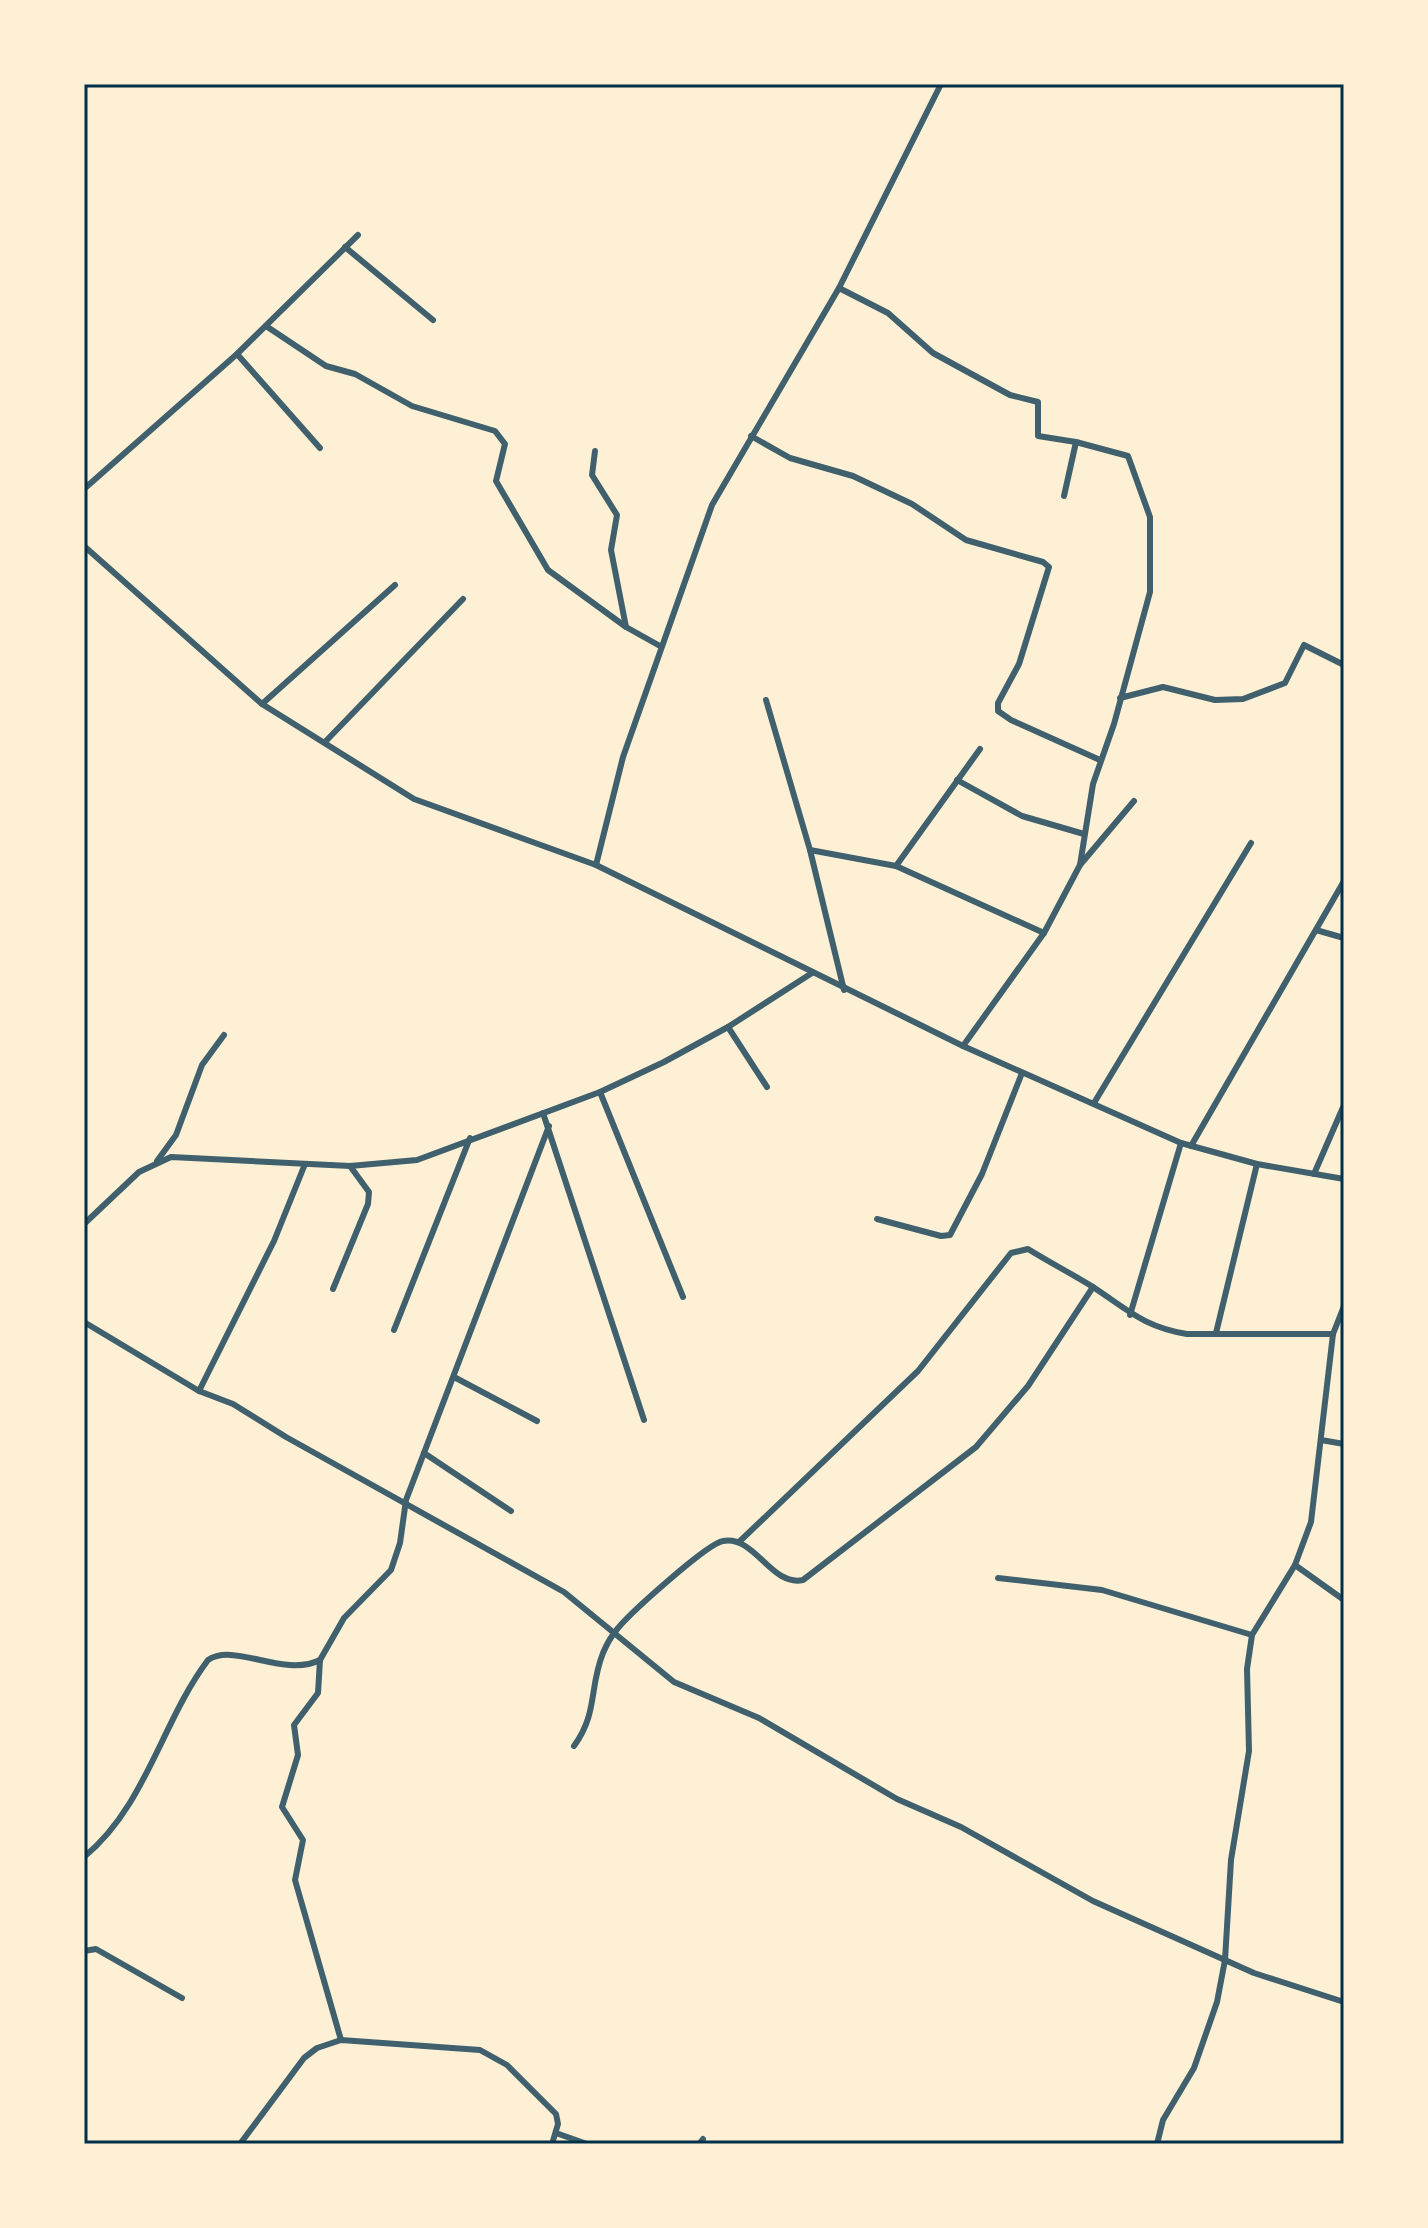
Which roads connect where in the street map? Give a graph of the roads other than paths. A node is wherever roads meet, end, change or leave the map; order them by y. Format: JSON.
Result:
{"nodes":[{"id":1,"x":941,"y":84,"type":"edge"},
{"id":2,"x":358,"y":235,"type":"dead end"},
{"id":3,"x":345,"y":247,"type":"junction"},
{"id":4,"x":839,"y":288,"type":"junction"},
{"id":5,"x":433,"y":320,"type":"dead end"},
{"id":6,"x":266,"y":326,"type":"junction"},
{"id":7,"x":237,"y":354,"type":"junction"},
{"id":8,"x":751,"y":436,"type":"junction"},
{"id":9,"x":1076,"y":442,"type":"junction"},
{"id":10,"x":320,"y":448,"type":"dead end"},
{"id":11,"x":595,"y":451,"type":"dead end"},
{"id":12,"x":84,"y":489,"type":"edge"},
{"id":13,"x":1064,"y":496,"type":"dead end"},
{"id":14,"x":84,"y":546,"type":"edge"},
{"id":15,"x":395,"y":585,"type":"dead end"},
{"id":16,"x":463,"y":599,"type":"dead end"},
{"id":17,"x":626,"y":627,"type":"junction"},
{"id":18,"x":660,"y":646,"type":"junction"},
{"id":19,"x":1344,"y":665,"type":"edge"},
{"id":20,"x":1120,"y":698,"type":"junction"},
{"id":21,"x":766,"y":700,"type":"dead end"},
{"id":22,"x":262,"y":704,"type":"junction"},
{"id":23,"x":325,"y":742,"type":"junction"},
{"id":24,"x":980,"y":749,"type":"dead end"},
{"id":25,"x":1100,"y":760,"type":"junction"},
{"id":26,"x":957,"y":780,"type":"junction"},
{"id":27,"x":1134,"y":801,"type":"dead end"},
{"id":28,"x":1084,"y":834,"type":"junction"},
{"id":29,"x":1251,"y":843,"type":"dead end"},
{"id":30,"x":810,"y":850,"type":"junction"},
{"id":31,"x":596,"y":865,"type":"junction"},
{"id":32,"x":1080,"y":865,"type":"junction"},
{"id":33,"x":896,"y":866,"type":"junction"},
{"id":34,"x":1344,"y":881,"type":"edge"},
{"id":35,"x":1316,"y":930,"type":"junction"},
{"id":36,"x":1044,"y":933,"type":"junction"},
{"id":37,"x":1344,"y":938,"type":"edge"},
{"id":38,"x":812,"y":973,"type":"junction"},
{"id":39,"x":844,"y":990,"type":"junction"},
{"id":40,"x":728,"y":1027,"type":"junction"},
{"id":41,"x":224,"y":1035,"type":"dead end"},
{"id":42,"x":963,"y":1046,"type":"junction"},
{"id":43,"x":1022,"y":1073,"type":"junction"},
{"id":44,"x":767,"y":1087,"type":"dead end"},
{"id":45,"x":600,"y":1092,"type":"junction"},
{"id":46,"x":1094,"y":1103,"type":"junction"},
{"id":47,"x":1344,"y":1105,"type":"edge"},
{"id":48,"x":543,"y":1113,"type":"junction"},
{"id":49,"x":549,"y":1126,"type":"junction"},
{"id":50,"x":470,"y":1138,"type":"junction"},
{"id":51,"x":1181,"y":1143,"type":"junction"},
{"id":52,"x":1191,"y":1146,"type":"junction"},
{"id":53,"x":157,"y":1161,"type":"junction"},
{"id":54,"x":305,"y":1164,"type":"junction"},
{"id":55,"x":1257,"y":1164,"type":"junction"},
{"id":56,"x":350,"y":1166,"type":"junction"},
{"id":57,"x":1314,"y":1174,"type":"junction"},
{"id":58,"x":1344,"y":1179,"type":"edge"},
{"id":59,"x":877,"y":1219,"type":"dead end"},
{"id":60,"x":84,"y":1224,"type":"edge"},
{"id":61,"x":1093,"y":1287,"type":"junction"},
{"id":62,"x":333,"y":1289,"type":"dead end"},
{"id":63,"x":683,"y":1297,"type":"dead end"},
{"id":64,"x":1344,"y":1306,"type":"edge"},
{"id":65,"x":1130,"y":1315,"type":"junction"},
{"id":66,"x":84,"y":1322,"type":"edge"},
{"id":67,"x":394,"y":1330,"type":"dead end"},
{"id":68,"x":1216,"y":1333,"type":"junction"},
{"id":69,"x":1333,"y":1334,"type":"junction"},
{"id":70,"x":454,"y":1377,"type":"junction"},
{"id":71,"x":199,"y":1391,"type":"junction"},
{"id":72,"x":644,"y":1420,"type":"dead end"},
{"id":73,"x":537,"y":1421,"type":"dead end"},
{"id":74,"x":1321,"y":1440,"type":"junction"},
{"id":75,"x":1344,"y":1444,"type":"edge"},
{"id":76,"x":424,"y":1453,"type":"junction"},
{"id":77,"x":406,"y":1500,"type":"junction"},
{"id":78,"x":511,"y":1511,"type":"dead end"},
{"id":79,"x":739,"y":1542,"type":"junction"},
{"id":80,"x":1295,"y":1565,"type":"junction"},
{"id":81,"x":998,"y":1578,"type":"dead end"},
{"id":82,"x":1344,"y":1600,"type":"edge"},
{"id":83,"x":614,"y":1632,"type":"junction"},
{"id":84,"x":1252,"y":1635,"type":"junction"},
{"id":85,"x":320,"y":1660,"type":"junction"},
{"id":86,"x":574,"y":1746,"type":"dead end"},
{"id":87,"x":84,"y":1857,"type":"edge"},
{"id":88,"x":84,"y":1951,"type":"edge"},
{"id":89,"x":1225,"y":1960,"type":"junction"},
{"id":90,"x":182,"y":1998,"type":"dead end"},
{"id":91,"x":1344,"y":2002,"type":"edge"},
{"id":92,"x":341,"y":2040,"type":"junction"},
{"id":93,"x":1344,"y":2076,"type":"edge"},
{"id":94,"x":556,"y":2133,"type":"junction"},
{"id":95,"x":240,"y":2144,"type":"edge"},
{"id":96,"x":552,"y":2144,"type":"edge"},
{"id":97,"x":587,"y":2144,"type":"edge"},
{"id":98,"x":1157,"y":2144,"type":"edge"},
{"id":99,"x":1344,"y":2144,"type":"edge"}],
"edges":[{"from":1,"to":4,"type":"street"},
{"from":2,"to":3,"type":"street"},
{"from":3,"to":5,"type":"street"},
{"from":3,"to":6,"type":"street"},
{"from":4,"to":8,"type":"street"},
{"from":4,"to":9,"type":"street"},
{"from":6,"to":7,"type":"street"},
{"from":6,"to":17,"type":"street"},
{"from":7,"to":10,"type":"street"},
{"from":7,"to":12,"type":"street"},
{"from":8,"to":18,"type":"street"},
{"from":8,"to":25,"type":"street"},
{"from":9,"to":13,"type":"street"},
{"from":9,"to":20,"type":"street"},
{"from":11,"to":17,"type":"street"},
{"from":14,"to":22,"type":"street"},
{"from":15,"to":22,"type":"street"},
{"from":16,"to":23,"type":"street"},
{"from":17,"to":18,"type":"street"},
{"from":18,"to":31,"type":"street"},
{"from":19,"to":20,"type":"street"},
{"from":20,"to":25,"type":"street"},
{"from":21,"to":30,"type":"street"},
{"from":22,"to":23,"type":"street"},
{"from":23,"to":31,"type":"street"},
{"from":24,"to":26,"type":"street"},
{"from":25,"to":28,"type":"street"},
{"from":26,"to":28,"type":"street"},
{"from":26,"to":33,"type":"street"},
{"from":27,"to":32,"type":"street"},
{"from":28,"to":32,"type":"street"},
{"from":29,"to":46,"type":"street"},
{"from":30,"to":33,"type":"street"},
{"from":30,"to":39,"type":"street"},
{"from":31,"to":38,"type":"street"},
{"from":32,"to":36,"type":"street"},
{"from":33,"to":36,"type":"street"},
{"from":34,"to":35,"type":"street"},
{"from":35,"to":37,"type":"street"},
{"from":35,"to":52,"type":"street"},
{"from":36,"to":42,"type":"street"},
{"from":38,"to":39,"type":"street"},
{"from":38,"to":40,"type":"street"},
{"from":39,"to":42,"type":"street"},
{"from":40,"to":44,"type":"street"},
{"from":40,"to":45,"type":"street"},
{"from":41,"to":53,"type":"street"},
{"from":42,"to":43,"type":"street"},
{"from":43,"to":46,"type":"street"},
{"from":43,"to":59,"type":"street"},
{"from":45,"to":48,"type":"street"},
{"from":45,"to":63,"type":"street"},
{"from":46,"to":51,"type":"street"},
{"from":47,"to":57,"type":"street"},
{"from":48,"to":49,"type":"street"},
{"from":48,"to":50,"type":"street"},
{"from":49,"to":70,"type":"street"},
{"from":49,"to":72,"type":"street"},
{"from":50,"to":56,"type":"street"},
{"from":50,"to":67,"type":"street"},
{"from":51,"to":52,"type":"street"},
{"from":51,"to":65,"type":"street"},
{"from":52,"to":55,"type":"street"},
{"from":53,"to":54,"type":"street"},
{"from":53,"to":60,"type":"street"},
{"from":54,"to":56,"type":"street"},
{"from":54,"to":71,"type":"street"},
{"from":55,"to":57,"type":"street"},
{"from":55,"to":68,"type":"street"},
{"from":56,"to":62,"type":"street"},
{"from":57,"to":58,"type":"street"},
{"from":61,"to":65,"type":"street"},
{"from":61,"to":79,"type":"street"},
{"from":61,"to":79,"type":"street"},
{"from":64,"to":69,"type":"street"},
{"from":65,"to":68,"type":"street"},
{"from":66,"to":71,"type":"street"},
{"from":68,"to":69,"type":"street"},
{"from":69,"to":74,"type":"street"},
{"from":70,"to":73,"type":"street"},
{"from":70,"to":76,"type":"street"},
{"from":71,"to":77,"type":"street"},
{"from":74,"to":75,"type":"street"},
{"from":74,"to":80,"type":"street"},
{"from":76,"to":77,"type":"street"},
{"from":76,"to":78,"type":"street"},
{"from":77,"to":83,"type":"street"},
{"from":77,"to":85,"type":"street"},
{"from":79,"to":83,"type":"street"},
{"from":80,"to":82,"type":"street"},
{"from":80,"to":84,"type":"street"},
{"from":81,"to":84,"type":"street"},
{"from":83,"to":86,"type":"street"},
{"from":83,"to":89,"type":"street"},
{"from":84,"to":89,"type":"street"},
{"from":85,"to":87,"type":"street"},
{"from":85,"to":92,"type":"street"},
{"from":88,"to":90,"type":"street"},
{"from":89,"to":91,"type":"street"},
{"from":89,"to":98,"type":"street"},
{"from":92,"to":94,"type":"street"},
{"from":92,"to":95,"type":"street"},
{"from":93,"to":99,"type":"street"},
{"from":94,"to":96,"type":"street"},
{"from":94,"to":97,"type":"street"}]}
